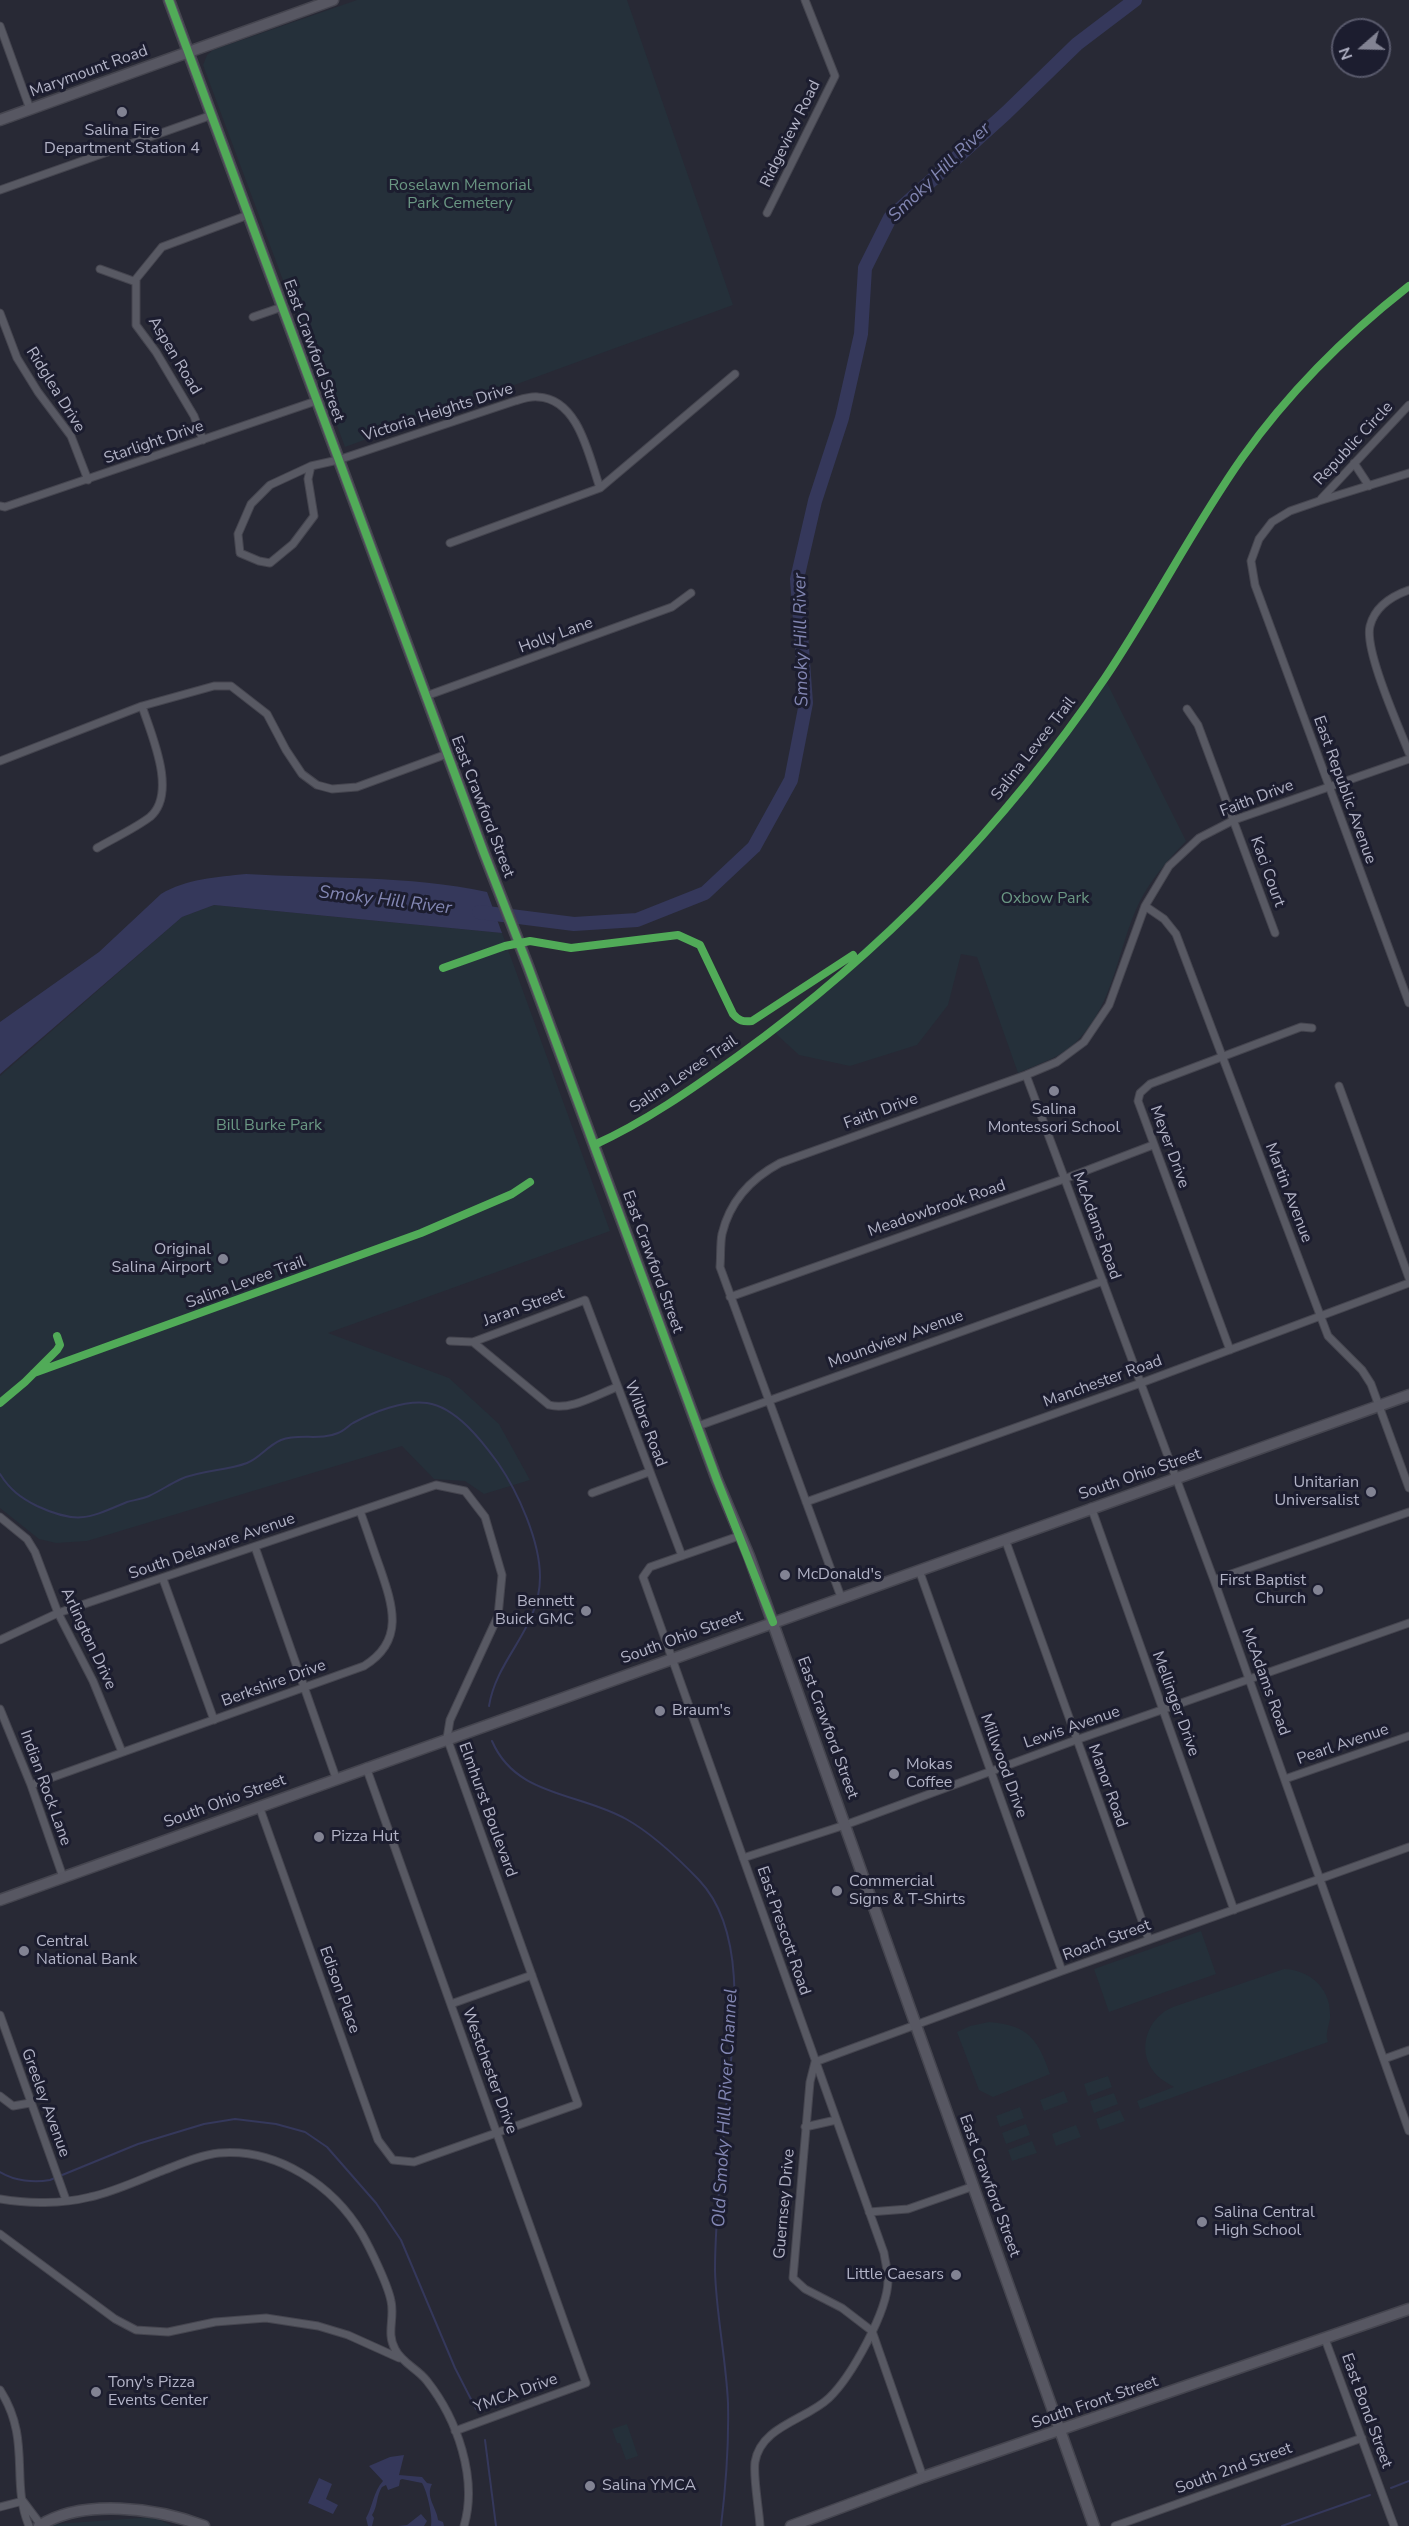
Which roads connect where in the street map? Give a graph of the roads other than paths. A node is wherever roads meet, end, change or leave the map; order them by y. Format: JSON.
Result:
{"nodes":[{"id":1,"x":169,"y":0,"type":"edge"},
{"id":2,"x":333,"y":0,"type":"edge"},
{"id":3,"x":805,"y":0,"type":"edge"},
{"id":4,"x":0,"y":26,"type":"edge"},
{"id":5,"x":188,"y":52,"type":"junction"},
{"id":6,"x":30,"y":109,"type":"junction"},
{"id":7,"x":212,"y":115,"type":"junction"},
{"id":8,"x":0,"y":120,"type":"edge"},
{"id":9,"x":0,"y":190,"type":"edge"},
{"id":10,"x":767,"y":213,"type":"dead end"},
{"id":11,"x":248,"y":215,"type":"junction"},
{"id":12,"x":100,"y":269,"type":"dead end"},
{"id":13,"x":136,"y":282,"type":"junction"},
{"id":14,"x":282,"y":307,"type":"junction"},
{"id":15,"x":0,"y":313,"type":"edge"},
{"id":16,"x":253,"y":317,"type":"dead end"},
{"id":17,"x":735,"y":374,"type":"dead end"},
{"id":18,"x":316,"y":401,"type":"junction"},
{"id":19,"x":1409,"y":405,"type":"edge"},
{"id":20,"x":203,"y":440,"type":"junction"},
{"id":21,"x":338,"y":460,"type":"junction"},
{"id":22,"x":1354,"y":463,"type":"junction"},
{"id":23,"x":311,"y":466,"type":"junction"},
{"id":24,"x":1409,"y":473,"type":"edge"},
{"id":25,"x":88,"y":480,"type":"junction"},
{"id":26,"x":1369,"y":486,"type":"junction"},
{"id":27,"x":600,"y":488,"type":"junction"},
{"id":28,"x":1319,"y":501,"type":"junction"},
{"id":29,"x":0,"y":506,"type":"edge"},
{"id":30,"x":450,"y":543,"type":"dead end"},
{"id":31,"x":1255,"y":585,"type":"joint"},
{"id":32,"x":1409,"y":590,"type":"edge"},
{"id":33,"x":691,"y":593,"type":"dead end"},
{"id":34,"x":426,"y":696,"type":"junction"},
{"id":35,"x":142,"y":706,"type":"junction"},
{"id":36,"x":1187,"y":709,"type":"dead end"},
{"id":37,"x":1409,"y":753,"type":"edge"},
{"id":38,"x":447,"y":754,"type":"junction"},
{"id":39,"x":1409,"y":759,"type":"edge"},
{"id":40,"x":0,"y":761,"type":"edge"},
{"id":41,"x":1328,"y":786,"type":"junction"},
{"id":42,"x":1234,"y":820,"type":"junction"},
{"id":43,"x":97,"y":848,"type":"dead end"},
{"id":44,"x":1145,"y":906,"type":"junction"},
{"id":45,"x":1275,"y":933,"type":"dead end"},
{"id":46,"x":1409,"y":1003,"type":"edge"},
{"id":47,"x":1312,"y":1028,"type":"dead end"},
{"id":48,"x":1223,"y":1057,"type":"junction"},
{"id":49,"x":1026,"y":1075,"type":"junction"},
{"id":50,"x":1339,"y":1086,"type":"dead end"},
{"id":51,"x":1153,"y":1145,"type":"junction"},
{"id":52,"x":1064,"y":1179,"type":"junction"},
{"id":53,"x":1409,"y":1278,"type":"edge"},
{"id":54,"x":1103,"y":1281,"type":"junction"},
{"id":55,"x":1409,"y":1284,"type":"edge"},
{"id":56,"x":730,"y":1297,"type":"junction"},
{"id":57,"x":585,"y":1300,"type":"joint"},
{"id":58,"x":1320,"y":1317,"type":"junction"},
{"id":59,"x":450,"y":1341,"type":"dead end"},
{"id":60,"x":473,"y":1342,"type":"junction"},
{"id":61,"x":1230,"y":1350,"type":"junction"},
{"id":62,"x":1141,"y":1383,"type":"junction"},
{"id":63,"x":617,"y":1387,"type":"junction"},
{"id":64,"x":1409,"y":1395,"type":"edge"},
{"id":65,"x":768,"y":1400,"type":"junction"},
{"id":66,"x":1379,"y":1406,"type":"junction"},
{"id":67,"x":698,"y":1426,"type":"junction"},
{"id":68,"x":649,"y":1472,"type":"junction"},
{"id":69,"x":1176,"y":1478,"type":"junction"},
{"id":70,"x":435,"y":1485,"type":"joint"},
{"id":71,"x":1409,"y":1488,"type":"edge"},
{"id":72,"x":592,"y":1493,"type":"dead end"},
{"id":73,"x":806,"y":1502,"type":"junction"},
{"id":74,"x":1091,"y":1507,"type":"junction"},
{"id":75,"x":360,"y":1511,"type":"junction"},
{"id":76,"x":1409,"y":1512,"type":"edge"},
{"id":77,"x":0,"y":1517,"type":"edge"},
{"id":78,"x":740,"y":1536,"type":"junction"},
{"id":79,"x":1005,"y":1539,"type":"junction"},
{"id":80,"x":255,"y":1547,"type":"junction"},
{"id":81,"x":682,"y":1556,"type":"junction"},
{"id":82,"x":919,"y":1570,"type":"junction"},
{"id":83,"x":163,"y":1579,"type":"junction"},
{"id":84,"x":1214,"y":1580,"type":"junction"},
{"id":85,"x":841,"y":1598,"type":"junction"},
{"id":86,"x":58,"y":1613,"type":"junction"},
{"id":87,"x":773,"y":1622,"type":"junction"},
{"id":88,"x":1409,"y":1623,"type":"edge"},
{"id":89,"x":0,"y":1640,"type":"edge"},
{"id":90,"x":672,"y":1658,"type":"junction"},
{"id":91,"x":1249,"y":1680,"type":"junction"},
{"id":92,"x":306,"y":1688,"type":"junction"},
{"id":93,"x":0,"y":1709,"type":"edge"},
{"id":94,"x":1163,"y":1710,"type":"junction"},
{"id":95,"x":214,"y":1720,"type":"junction"},
{"id":96,"x":1409,"y":1736,"type":"edge"},
{"id":97,"x":447,"y":1738,"type":"junction"},
{"id":98,"x":1076,"y":1740,"type":"junction"},
{"id":99,"x":122,"y":1752,"type":"junction"},
{"id":100,"x":366,"y":1767,"type":"junction"},
{"id":101,"x":991,"y":1771,"type":"junction"},
{"id":102,"x":336,"y":1778,"type":"junction"},
{"id":103,"x":1285,"y":1779,"type":"junction"},
{"id":104,"x":31,"y":1785,"type":"junction"},
{"id":105,"x":259,"y":1806,"type":"junction"},
{"id":106,"x":845,"y":1825,"type":"junction"},
{"id":107,"x":1409,"y":1847,"type":"edge"},
{"id":108,"x":743,"y":1858,"type":"junction"},
{"id":109,"x":63,"y":1877,"type":"junction"},
{"id":110,"x":1318,"y":1879,"type":"junction"},
{"id":111,"x":0,"y":1900,"type":"edge"},
{"id":112,"x":1234,"y":1910,"type":"junction"},
{"id":113,"x":1149,"y":1940,"type":"junction"},
{"id":114,"x":1062,"y":1971,"type":"junction"},
{"id":115,"x":532,"y":1975,"type":"junction"},
{"id":116,"x":451,"y":2004,"type":"junction"},
{"id":117,"x":0,"y":2015,"type":"edge"},
{"id":118,"x":916,"y":2024,"type":"junction"},
{"id":119,"x":1409,"y":2050,"type":"edge"},
{"id":120,"x":1384,"y":2059,"type":"junction"},
{"id":121,"x":814,"y":2062,"type":"junction"},
{"id":122,"x":0,"y":2096,"type":"edge"},
{"id":123,"x":30,"y":2103,"type":"junction"},
{"id":124,"x":836,"y":2120,"type":"junction"},
{"id":125,"x":805,"y":2127,"type":"junction"},
{"id":126,"x":1409,"y":2131,"type":"edge"},
{"id":127,"x":496,"y":2132,"type":"junction"},
{"id":128,"x":974,"y":2186,"type":"junction"},
{"id":129,"x":0,"y":2199,"type":"edge"},
{"id":130,"x":66,"y":2200,"type":"junction"},
{"id":131,"x":869,"y":2212,"type":"junction"},
{"id":132,"x":0,"y":2234,"type":"edge"},
{"id":133,"x":1409,"y":2309,"type":"edge"},
{"id":134,"x":872,"y":2331,"type":"junction"},
{"id":135,"x":389,"y":2332,"type":"junction"},
{"id":136,"x":1325,"y":2338,"type":"junction"},
{"id":137,"x":377,"y":2348,"type":"junction"},
{"id":138,"x":404,"y":2360,"type":"junction"},
{"id":139,"x":586,"y":2383,"type":"joint"},
{"id":140,"x":0,"y":2390,"type":"edge"},
{"id":141,"x":455,"y":2431,"type":"junction"},
{"id":142,"x":1060,"y":2431,"type":"junction"},
{"id":143,"x":1362,"y":2438,"type":"junction"},
{"id":144,"x":924,"y":2477,"type":"junction"},
{"id":145,"x":23,"y":2501,"type":"junction"},
{"id":146,"x":0,"y":2507,"type":"edge"},
{"id":147,"x":40,"y":2525,"type":"edge"},
{"id":148,"x":29,"y":2526,"type":"edge"},
{"id":149,"x":204,"y":2526,"type":"edge"},
{"id":150,"x":464,"y":2526,"type":"edge"},
{"id":151,"x":760,"y":2526,"type":"edge"},
{"id":152,"x":791,"y":2526,"type":"edge"},
{"id":153,"x":1094,"y":2526,"type":"edge"},
{"id":154,"x":1115,"y":2526,"type":"edge"},
{"id":155,"x":1394,"y":2526,"type":"edge"}],
"edges":[{"from":1,"to":5,"type":"street","name":"East Crawford Street"},
{"from":2,"to":5,"type":"street","name":"Marymount Road"},
{"from":3,"to":10,"type":"street","name":"Ridgeview Road"},
{"from":4,"to":6,"type":"street"},
{"from":5,"to":6,"type":"street","name":"Marymount Road"},
{"from":5,"to":7,"type":"street","name":"East Crawford Street"},
{"from":6,"to":8,"type":"street","name":"Marymount Road"},
{"from":7,"to":9,"type":"street"},
{"from":7,"to":11,"type":"street","name":"East Crawford Street"},
{"from":11,"to":13,"type":"street"},
{"from":11,"to":14,"type":"street","name":"East Crawford Street"},
{"from":12,"to":13,"type":"street"},
{"from":13,"to":20,"type":"street","name":"Aspen Road"},
{"from":14,"to":16,"type":"street"},
{"from":14,"to":18,"type":"street","name":"East Crawford Street"},
{"from":15,"to":25,"type":"street","name":"Ridglea Drive"},
{"from":17,"to":27,"type":"street"},
{"from":18,"to":20,"type":"street","name":"Starlight Drive"},
{"from":18,"to":21,"type":"street","name":"East Crawford Street"},
{"from":19,"to":22,"type":"street","name":"Republic Circle"},
{"from":20,"to":25,"type":"street","name":"Starlight Drive"},
{"from":21,"to":23,"type":"street","name":"Victoria Heights Drive"},
{"from":21,"to":27,"type":"street","name":"Victoria Heights Drive"},
{"from":21,"to":34,"type":"street","name":"East Crawford Street"},
{"from":22,"to":26,"type":"street"},
{"from":22,"to":28,"type":"street","name":"Republic Circle"},
{"from":23,"to":23,"type":"street","name":"Victoria Heights Drive"},
{"from":24,"to":26,"type":"street","name":"Republic Circle"},
{"from":25,"to":29,"type":"street","name":"Starlight Drive"},
{"from":26,"to":28,"type":"street","name":"Republic Circle"},
{"from":27,"to":30,"type":"street"},
{"from":28,"to":31,"type":"street","name":"Republic Circle"},
{"from":31,"to":41,"type":"street","name":"East Republic Avenue"},
{"from":32,"to":37,"type":"street"},
{"from":33,"to":34,"type":"street","name":"Holly Lane"},
{"from":34,"to":38,"type":"street","name":"East Crawford Street"},
{"from":35,"to":38,"type":"street"},
{"from":35,"to":40,"type":"street"},
{"from":35,"to":43,"type":"street"},
{"from":36,"to":42,"type":"street","name":"Kaci Court"},
{"from":38,"to":67,"type":"street","name":"East Crawford Street"},
{"from":39,"to":41,"type":"street","name":"Faith Drive"},
{"from":41,"to":42,"type":"street","name":"Faith Drive"},
{"from":41,"to":46,"type":"street","name":"East Republic Avenue"},
{"from":42,"to":44,"type":"street","name":"Faith Drive"},
{"from":42,"to":45,"type":"street","name":"Kaci Court"},
{"from":44,"to":48,"type":"street","name":"Martin Avenue"},
{"from":44,"to":49,"type":"street","name":"Faith Drive"},
{"from":47,"to":48,"type":"street","name":"Meyer Drive"},
{"from":48,"to":51,"type":"street","name":"Meyer Drive"},
{"from":48,"to":58,"type":"street","name":"Martin Avenue"},
{"from":49,"to":52,"type":"street","name":"McAdams Road"},
{"from":49,"to":56,"type":"street","name":"Faith Drive"},
{"from":50,"to":53,"type":"street"},
{"from":51,"to":52,"type":"street","name":"Meadowbrook Road"},
{"from":51,"to":61,"type":"street","name":"Meyer Drive"},
{"from":52,"to":54,"type":"street","name":"McAdams Road"},
{"from":52,"to":56,"type":"street","name":"Meadowbrook Road"},
{"from":54,"to":62,"type":"street","name":"McAdams Road"},
{"from":54,"to":65,"type":"street","name":"Moundview Avenue"},
{"from":55,"to":58,"type":"street","name":"Manchester Road"},
{"from":56,"to":65,"type":"street","name":"Faith Drive"},
{"from":57,"to":60,"type":"street","name":"Jaran Street"},
{"from":57,"to":63,"type":"street","name":"Wilbre Road"},
{"from":58,"to":61,"type":"street","name":"Manchester Road"},
{"from":58,"to":66,"type":"street","name":"Martin Avenue"},
{"from":59,"to":60,"type":"street"},
{"from":60,"to":63,"type":"street"},
{"from":61,"to":62,"type":"street","name":"Manchester Road"},
{"from":62,"to":69,"type":"street","name":"McAdams Road"},
{"from":62,"to":73,"type":"street","name":"Manchester Road"},
{"from":63,"to":68,"type":"street","name":"Wilbre Road"},
{"from":64,"to":66,"type":"street","name":"South Ohio Street"},
{"from":65,"to":67,"type":"street","name":"Moundview Avenue"},
{"from":65,"to":73,"type":"street","name":"Faith Drive"},
{"from":66,"to":69,"type":"street","name":"South Ohio Street"},
{"from":66,"to":71,"type":"street","name":"Martin Avenue"},
{"from":67,"to":78,"type":"street","name":"East Crawford Street"},
{"from":68,"to":72,"type":"street"},
{"from":68,"to":81,"type":"street","name":"Wilbre Road"},
{"from":69,"to":74,"type":"street","name":"South Ohio Street"},
{"from":69,"to":84,"type":"street","name":"McAdams Road"},
{"from":70,"to":75,"type":"street","name":"South Delaware Avenue"},
{"from":70,"to":97,"type":"street","name":"Elmhurst Boulevard"},
{"from":73,"to":85,"type":"street","name":"Faith Drive"},
{"from":74,"to":79,"type":"street","name":"South Ohio Street"},
{"from":74,"to":94,"type":"street","name":"Mellinger Drive"},
{"from":75,"to":80,"type":"street","name":"South Delaware Avenue"},
{"from":75,"to":92,"type":"street","name":"Berkshire Drive"},
{"from":76,"to":84,"type":"street"},
{"from":77,"to":86,"type":"street","name":"Arlington Drive"},
{"from":78,"to":81,"type":"street"},
{"from":78,"to":87,"type":"street","name":"East Crawford Street"},
{"from":79,"to":82,"type":"street","name":"South Ohio Street"},
{"from":79,"to":98,"type":"street","name":"Manor Road"},
{"from":80,"to":83,"type":"street","name":"South Delaware Avenue"},
{"from":80,"to":92,"type":"street"},
{"from":81,"to":90,"type":"street","name":"East Prescott Road"},
{"from":82,"to":85,"type":"street","name":"South Ohio Street"},
{"from":82,"to":101,"type":"street","name":"Millwood Drive"},
{"from":83,"to":86,"type":"street","name":"South Delaware Avenue"},
{"from":83,"to":95,"type":"street"},
{"from":84,"to":91,"type":"street","name":"McAdams Road"},
{"from":85,"to":87,"type":"street","name":"South Ohio Street"},
{"from":86,"to":89,"type":"street","name":"South Delaware Avenue"},
{"from":86,"to":99,"type":"street","name":"Arlington Drive"},
{"from":87,"to":90,"type":"street","name":"South Ohio Street"},
{"from":87,"to":106,"type":"street","name":"East Crawford Street"},
{"from":88,"to":91,"type":"street","name":"Lewis Avenue"},
{"from":90,"to":97,"type":"street","name":"South Ohio Street"},
{"from":90,"to":108,"type":"street","name":"East Prescott Road"},
{"from":91,"to":94,"type":"street","name":"Lewis Avenue"},
{"from":91,"to":103,"type":"street","name":"McAdams Road"},
{"from":92,"to":95,"type":"street","name":"Berkshire Drive"},
{"from":92,"to":102,"type":"street"},
{"from":93,"to":104,"type":"street","name":"Indian Rock Lane"},
{"from":94,"to":98,"type":"street","name":"Lewis Avenue"},
{"from":94,"to":112,"type":"street","name":"Mellinger Drive"},
{"from":95,"to":99,"type":"street","name":"Berkshire Drive"},
{"from":96,"to":103,"type":"street","name":"Pearl Avenue"},
{"from":97,"to":100,"type":"street","name":"South Ohio Street"},
{"from":97,"to":115,"type":"street","name":"Elmhurst Boulevard"},
{"from":98,"to":101,"type":"street","name":"Lewis Avenue"},
{"from":98,"to":113,"type":"street","name":"Manor Road"},
{"from":99,"to":104,"type":"street","name":"Berkshire Drive"},
{"from":100,"to":102,"type":"street","name":"South Ohio Street"},
{"from":100,"to":116,"type":"street","name":"Westchester Drive"},
{"from":101,"to":106,"type":"street","name":"Lewis Avenue"},
{"from":101,"to":114,"type":"street","name":"Millwood Drive"},
{"from":102,"to":105,"type":"street","name":"South Ohio Street"},
{"from":103,"to":110,"type":"street","name":"McAdams Road"},
{"from":104,"to":109,"type":"street","name":"Indian Rock Lane"},
{"from":105,"to":109,"type":"street","name":"South Ohio Street"},
{"from":105,"to":127,"type":"street","name":"Edison Place"},
{"from":106,"to":108,"type":"street","name":"Lewis Avenue"},
{"from":106,"to":118,"type":"street","name":"East Crawford Street"},
{"from":107,"to":110,"type":"street","name":"Roach Street"},
{"from":108,"to":121,"type":"street","name":"East Prescott Road"},
{"from":109,"to":111,"type":"street","name":"South Ohio Street"},
{"from":110,"to":112,"type":"street","name":"Roach Street"},
{"from":110,"to":120,"type":"street","name":"McAdams Road"},
{"from":112,"to":113,"type":"street","name":"Roach Street"},
{"from":113,"to":114,"type":"street","name":"Roach Street"},
{"from":114,"to":118,"type":"street","name":"Roach Street"},
{"from":115,"to":116,"type":"street"},
{"from":115,"to":127,"type":"street","name":"Elmhurst Boulevard"},
{"from":116,"to":127,"type":"street","name":"Westchester Drive"},
{"from":117,"to":123,"type":"street","name":"Greeley Avenue"},
{"from":118,"to":121,"type":"street","name":"Roach Street"},
{"from":118,"to":128,"type":"street","name":"East Crawford Street"},
{"from":119,"to":120,"type":"street"},
{"from":120,"to":126,"type":"street","name":"McAdams Road"},
{"from":121,"to":124,"type":"street","name":"East Prescott Road"},
{"from":121,"to":125,"type":"street","name":"Guernsey Drive"},
{"from":122,"to":123,"type":"street"},
{"from":123,"to":130,"type":"street","name":"Greeley Avenue"},
{"from":124,"to":125,"type":"street"},
{"from":124,"to":131,"type":"street","name":"East Prescott Road"},
{"from":125,"to":134,"type":"street","name":"Guernsey Drive"},
{"from":127,"to":139,"type":"street","name":"Westchester Drive"},
{"from":128,"to":131,"type":"street"},
{"from":128,"to":142,"type":"street","name":"East Crawford Street"},
{"from":129,"to":130,"type":"street"},
{"from":130,"to":135,"type":"street"},
{"from":131,"to":134,"type":"street","name":"East Prescott Road"},
{"from":132,"to":137,"type":"street"},
{"from":133,"to":136,"type":"street","name":"South Front Street"},
{"from":134,"to":144,"type":"street"},
{"from":134,"to":151,"type":"street","name":"East Prescott Road"},
{"from":135,"to":137,"type":"street"},
{"from":135,"to":138,"type":"street"},
{"from":136,"to":142,"type":"street","name":"South Front Street"},
{"from":136,"to":143,"type":"street","name":"East Bond Street"},
{"from":137,"to":138,"type":"street"},
{"from":138,"to":141,"type":"street"},
{"from":139,"to":141,"type":"street","name":"YMCA Drive"},
{"from":140,"to":145,"type":"street"},
{"from":141,"to":150,"type":"street"},
{"from":142,"to":144,"type":"street","name":"South Front Street"},
{"from":142,"to":153,"type":"street","name":"East Crawford Street"},
{"from":143,"to":154,"type":"street","name":"South 2nd Street"},
{"from":143,"to":155,"type":"street","name":"East Bond Street"},
{"from":144,"to":152,"type":"street","name":"South Front Street"},
{"from":145,"to":146,"type":"street"},
{"from":145,"to":147,"type":"street"},
{"from":145,"to":148,"type":"street"},
{"from":147,"to":149,"type":"street"}]}
